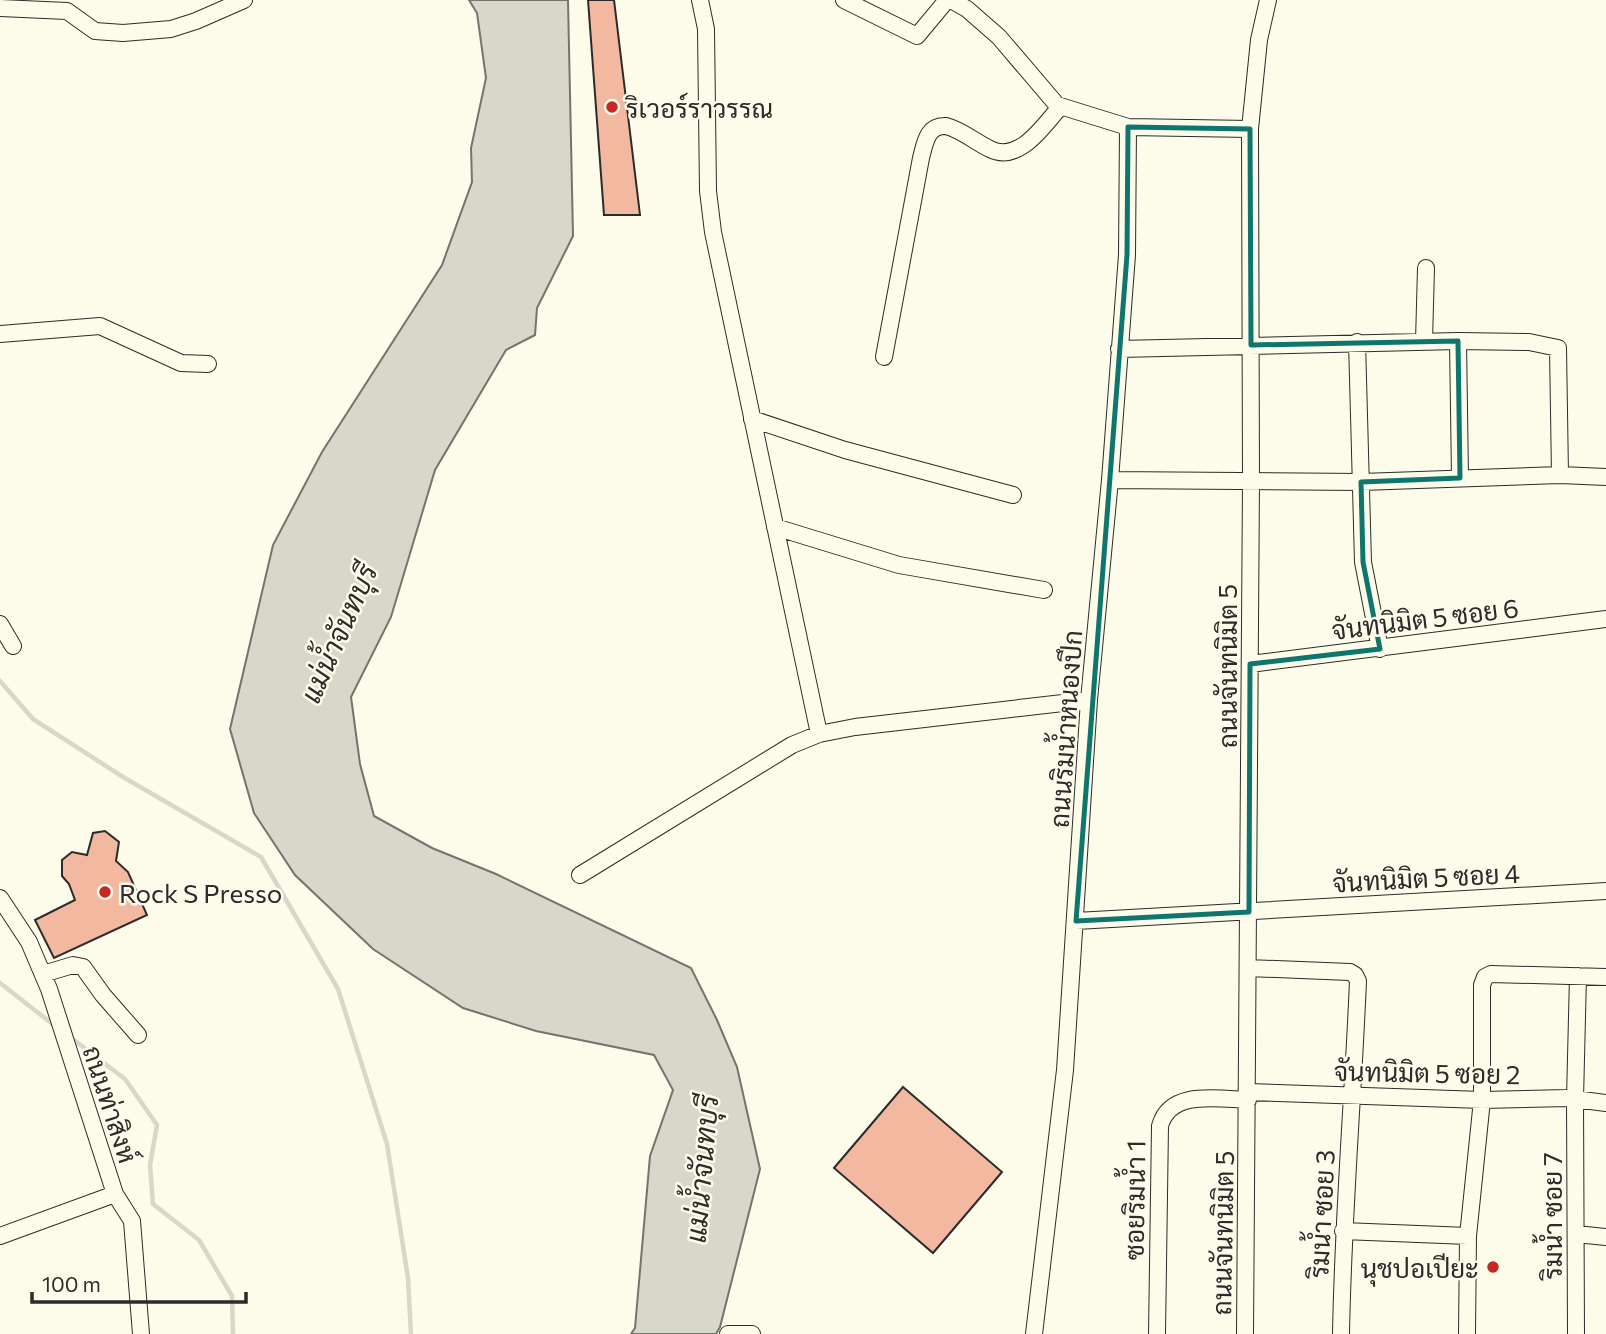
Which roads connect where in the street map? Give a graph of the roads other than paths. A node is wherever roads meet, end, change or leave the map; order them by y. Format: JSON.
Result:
{"nodes":[{"id":1,"x":244,"y":0,"type":"edge"},
{"id":2,"x":700,"y":0,"type":"edge"},
{"id":3,"x":844,"y":0,"type":"edge"},
{"id":4,"x":949,"y":0,"type":"edge"},
{"id":5,"x":1268,"y":0,"type":"edge"},
{"id":6,"x":968,"y":4,"type":"edge"},
{"id":7,"x":0,"y":8,"type":"edge"},
{"id":8,"x":1060,"y":107,"type":"junction"},
{"id":9,"x":1128,"y":127,"type":"junction"},
{"id":10,"x":1250,"y":130,"type":"junction"},
{"id":11,"x":1426,"y":268,"type":"dead end"},
{"id":12,"x":0,"y":334,"type":"edge"},
{"id":13,"x":1424,"y":341,"type":"junction"},
{"id":14,"x":1458,"y":341,"type":"junction"},
{"id":15,"x":1357,"y":342,"type":"junction"},
{"id":16,"x":1251,"y":345,"type":"junction"},
{"id":17,"x":1119,"y":349,"type":"junction"},
{"id":18,"x":884,"y":357,"type":"dead end"},
{"id":19,"x":208,"y":364,"type":"dead end"},
{"id":20,"x":752,"y":419,"type":"junction"},
{"id":21,"x":1560,"y":475,"type":"junction"},
{"id":22,"x":1606,"y":477,"type":"edge"},
{"id":23,"x":1461,"y":478,"type":"junction"},
{"id":24,"x":1110,"y":481,"type":"junction"},
{"id":25,"x":1251,"y":482,"type":"junction"},
{"id":26,"x":1361,"y":482,"type":"junction"},
{"id":27,"x":1013,"y":495,"type":"dead end"},
{"id":28,"x":775,"y":527,"type":"junction"},
{"id":29,"x":1044,"y":590,"type":"dead end"},
{"id":30,"x":1606,"y":620,"type":"edge"},
{"id":31,"x":0,"y":624,"type":"edge"},
{"id":32,"x":13,"y":646,"type":"dead end"},
{"id":33,"x":1380,"y":649,"type":"junction"},
{"id":34,"x":1250,"y":664,"type":"junction"},
{"id":35,"x":1089,"y":699,"type":"junction"},
{"id":36,"x":819,"y":734,"type":"junction"},
{"id":37,"x":580,"y":875,"type":"dead end"},
{"id":38,"x":1606,"y":891,"type":"edge"},
{"id":39,"x":0,"y":898,"type":"edge"},
{"id":40,"x":1249,"y":912,"type":"junction"},
{"id":41,"x":1076,"y":921,"type":"junction"},
{"id":42,"x":1248,"y":968,"type":"junction"},
{"id":43,"x":1578,"y":976,"type":"junction"},
{"id":44,"x":1606,"y":977,"type":"edge"},
{"id":45,"x":46,"y":981,"type":"junction"},
{"id":46,"x":138,"y":1035,"type":"dead end"},
{"id":47,"x":1248,"y":1096,"type":"junction"},
{"id":48,"x":1353,"y":1097,"type":"junction"},
{"id":49,"x":1575,"y":1099,"type":"junction"},
{"id":50,"x":1482,"y":1100,"type":"junction"},
{"id":51,"x":1606,"y":1103,"type":"edge"},
{"id":52,"x":115,"y":1194,"type":"junction"},
{"id":53,"x":1343,"y":1231,"type":"junction"},
{"id":54,"x":1576,"y":1234,"type":"junction"},
{"id":55,"x":0,"y":1236,"type":"edge"},
{"id":56,"x":1468,"y":1236,"type":"junction"},
{"id":57,"x":1606,"y":1237,"type":"edge"},
{"id":58,"x":141,"y":1334,"type":"edge"},
{"id":59,"x":728,"y":1334,"type":"edge"},
{"id":60,"x":752,"y":1334,"type":"edge"},
{"id":61,"x":1034,"y":1334,"type":"edge"},
{"id":62,"x":1157,"y":1334,"type":"edge"},
{"id":63,"x":1245,"y":1334,"type":"edge"},
{"id":64,"x":1341,"y":1334,"type":"edge"},
{"id":65,"x":1467,"y":1334,"type":"edge"},
{"id":66,"x":1576,"y":1334,"type":"edge"}],
"edges":[{"from":1,"to":7,"type":"street"},
{"from":2,"to":20,"type":"street"},
{"from":3,"to":4,"type":"street"},
{"from":4,"to":6,"type":"street"},
{"from":5,"to":10,"type":"street","name":"ถนนจันทนิมิต 5"},
{"from":6,"to":8,"type":"street"},
{"from":8,"to":9,"type":"street"},
{"from":8,"to":18,"type":"street"},
{"from":9,"to":10,"type":"street"},
{"from":9,"to":17,"type":"street","name":"ถนนริมน้ำหนองปึก"},
{"from":10,"to":16,"type":"street","name":"ถนนจันทนิมิต 5"},
{"from":11,"to":13,"type":"street"},
{"from":12,"to":19,"type":"street"},
{"from":13,"to":14,"type":"street"},
{"from":13,"to":15,"type":"street"},
{"from":14,"to":21,"type":"street"},
{"from":14,"to":23,"type":"street"},
{"from":15,"to":16,"type":"street"},
{"from":15,"to":26,"type":"street"},
{"from":16,"to":17,"type":"street"},
{"from":16,"to":25,"type":"street","name":"ถนนจันทนิมิต 5"},
{"from":17,"to":24,"type":"street","name":"ถนนริมน้ำหนองปึก"},
{"from":20,"to":27,"type":"street"},
{"from":20,"to":28,"type":"street"},
{"from":21,"to":22,"type":"street"},
{"from":21,"to":23,"type":"street"},
{"from":23,"to":26,"type":"street"},
{"from":24,"to":25,"type":"street"},
{"from":24,"to":35,"type":"street","name":"ถนนริมน้ำหนองปึก"},
{"from":25,"to":26,"type":"street"},
{"from":25,"to":34,"type":"street","name":"ถนนจันทนิมิต 5"},
{"from":26,"to":33,"type":"street"},
{"from":28,"to":29,"type":"street"},
{"from":28,"to":36,"type":"street"},
{"from":30,"to":33,"type":"street","name":"จันทนิมิต 5 ซอย 6"},
{"from":31,"to":32,"type":"street"},
{"from":33,"to":34,"type":"street","name":"จันทนิมิต 5 ซอย 6"},
{"from":34,"to":40,"type":"street","name":"ถนนจันทนิมิต 5"},
{"from":35,"to":36,"type":"street"},
{"from":35,"to":41,"type":"street","name":"ถนนริมน้ำหนองปึก"},
{"from":36,"to":37,"type":"street"},
{"from":38,"to":40,"type":"street","name":"จันทนิมิต 5 ซอย 4"},
{"from":39,"to":45,"type":"street","name":"ถนนท่าสิงห์"},
{"from":40,"to":41,"type":"street","name":"จันทนิมิต 5 ซอย 4"},
{"from":40,"to":42,"type":"street","name":"ถนนจันทนิมิต 5"},
{"from":41,"to":61,"type":"street","name":"ถนนริมน้ำหนองปึก"},
{"from":42,"to":47,"type":"street","name":"ถนนจันทนิมิต 5"},
{"from":42,"to":48,"type":"street","name":"ริมน้ำ ซอย 3"},
{"from":43,"to":44,"type":"street"},
{"from":43,"to":49,"type":"street","name":"ริมน้ำ ซอย 7"},
{"from":43,"to":50,"type":"street"},
{"from":45,"to":46,"type":"street"},
{"from":45,"to":52,"type":"street","name":"ถนนท่าสิงห์"},
{"from":47,"to":48,"type":"street","name":"จันทนิมิต 5 ซอย 2"},
{"from":47,"to":62,"type":"street","name":"ซอยริมน้ำ 1"},
{"from":47,"to":63,"type":"street","name":"ถนนจันทนิมิต 5"},
{"from":48,"to":50,"type":"street","name":"จันทนิมิต 5 ซอย 2"},
{"from":48,"to":53,"type":"street","name":"ริมน้ำ ซอย 3"},
{"from":49,"to":50,"type":"street","name":"จันทนิมิต 5 ซอย 2"},
{"from":49,"to":51,"type":"street","name":"จันทนิมิต 5 ซอย 2"},
{"from":49,"to":54,"type":"street","name":"ริมน้ำ ซอย 7"},
{"from":50,"to":56,"type":"street"},
{"from":52,"to":55,"type":"street"},
{"from":52,"to":58,"type":"street","name":"ถนนท่าสิงห์"},
{"from":53,"to":56,"type":"street"},
{"from":53,"to":64,"type":"street","name":"ริมน้ำ ซอย 3"},
{"from":54,"to":57,"type":"street"},
{"from":54,"to":66,"type":"street","name":"ริมน้ำ ซอย 7"},
{"from":56,"to":65,"type":"street"},
{"from":59,"to":60,"type":"street"}]}
